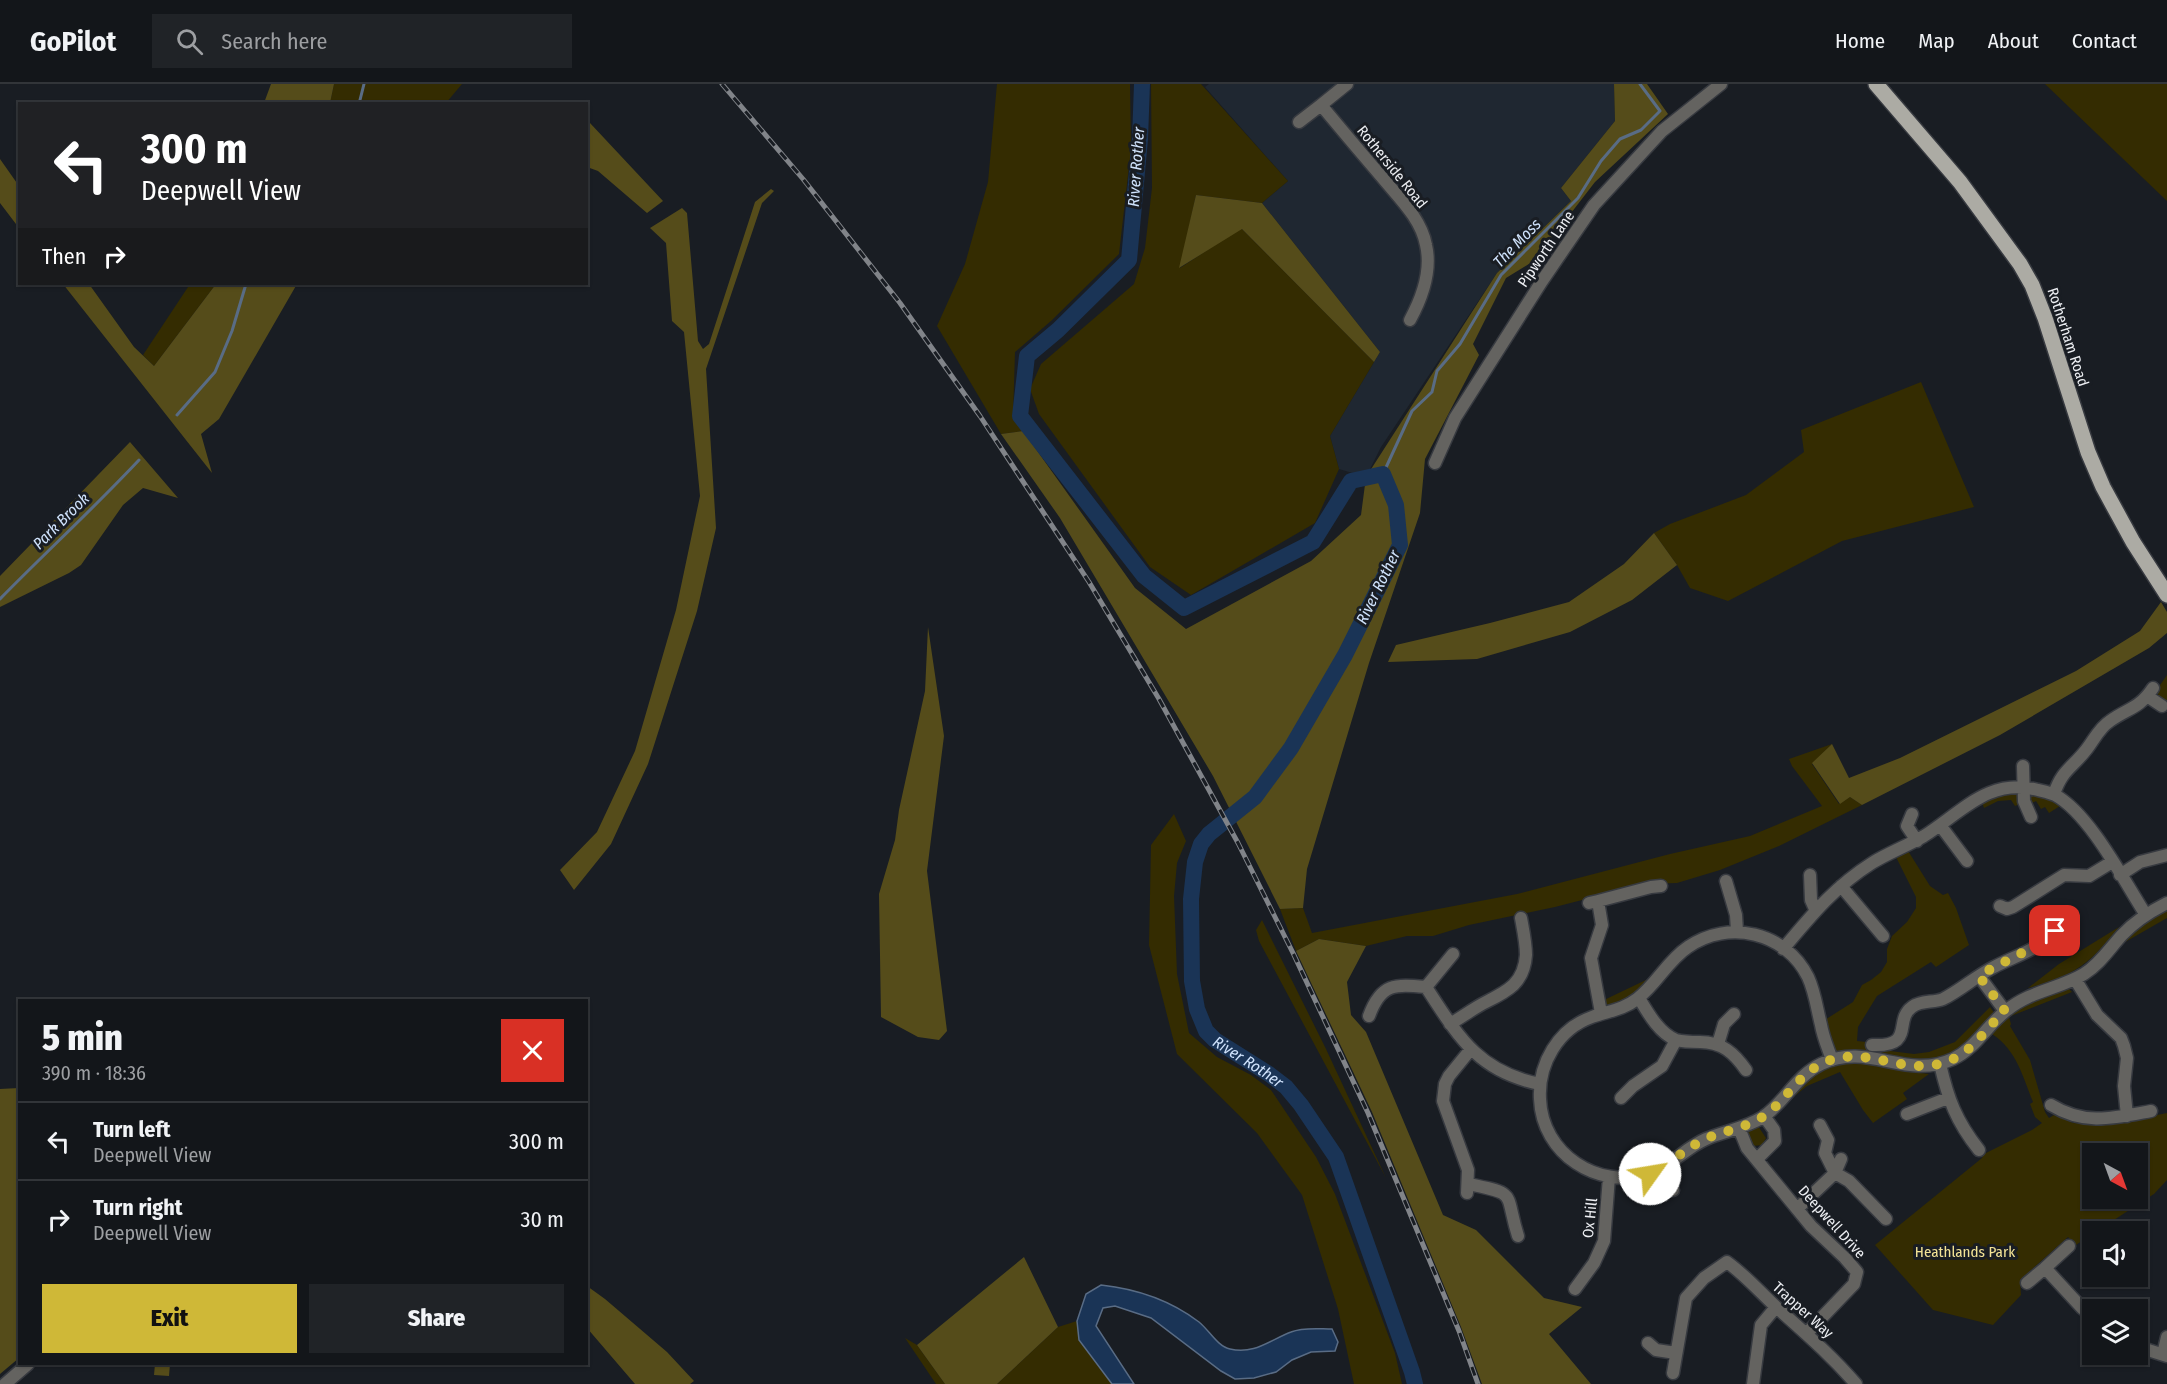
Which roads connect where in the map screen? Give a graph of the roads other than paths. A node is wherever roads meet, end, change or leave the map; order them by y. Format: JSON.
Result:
{"nodes":[{"id":1,"x":1347,"y":84,"type":"edge"},
{"id":2,"x":1721,"y":84,"type":"edge"},
{"id":3,"x":1876,"y":84,"type":"edge"},
{"id":4,"x":1321,"y":105,"type":"junction"},
{"id":5,"x":1299,"y":122,"type":"dead end"},
{"id":6,"x":1410,"y":320,"type":"dead end"},
{"id":7,"x":1435,"y":463,"type":"dead end"},
{"id":8,"x":2167,"y":595,"type":"edge"},
{"id":9,"x":2162,"y":706,"type":"dead end"},
{"id":10,"x":2023,"y":766,"type":"dead end"},
{"id":11,"x":2024,"y":787,"type":"junction"},
{"id":12,"x":2054,"y":794,"type":"junction"},
{"id":13,"x":1912,"y":814,"type":"dead end"},
{"id":14,"x":2031,"y":817,"type":"dead end"},
{"id":15,"x":1940,"y":825,"type":"junction"},
{"id":16,"x":1917,"y":841,"type":"junction"},
{"id":17,"x":2167,"y":855,"type":"edge"},
{"id":18,"x":1967,"y":861,"type":"dead end"},
{"id":19,"x":2112,"y":862,"type":"junction"},
{"id":20,"x":1810,"y":875,"type":"dead end"},
{"id":21,"x":2120,"y":875,"type":"junction"},
{"id":22,"x":1726,"y":881,"type":"dead end"},
{"id":23,"x":1661,"y":886,"type":"dead end"},
{"id":24,"x":1841,"y":886,"type":"junction"},
{"id":25,"x":2167,"y":903,"type":"edge"},
{"id":26,"x":2000,"y":906,"type":"dead end"},
{"id":27,"x":1815,"y":909,"type":"junction"},
{"id":28,"x":2146,"y":915,"type":"junction"},
{"id":29,"x":1521,"y":918,"type":"dead end"},
{"id":30,"x":2060,"y":921,"type":"dead end"},
{"id":31,"x":1737,"y":931,"type":"junction"},
{"id":32,"x":1883,"y":936,"type":"dead end"},
{"id":33,"x":1783,"y":949,"type":"junction"},
{"id":34,"x":1453,"y":954,"type":"dead end"},
{"id":35,"x":1979,"y":976,"type":"junction"},
{"id":36,"x":2075,"y":979,"type":"junction"},
{"id":37,"x":1426,"y":987,"type":"junction"},
{"id":38,"x":1639,"y":998,"type":"junction"},
{"id":39,"x":2005,"y":1011,"type":"junction"},
{"id":40,"x":1601,"y":1013,"type":"junction"},
{"id":41,"x":1734,"y":1014,"type":"dead end"},
{"id":42,"x":1369,"y":1016,"type":"dead end"},
{"id":43,"x":1450,"y":1024,"type":"junction"},
{"id":44,"x":1676,"y":1040,"type":"junction"},
{"id":45,"x":1718,"y":1044,"type":"junction"},
{"id":46,"x":1872,"y":1045,"type":"dead end"},
{"id":47,"x":1471,"y":1049,"type":"junction"},
{"id":48,"x":1832,"y":1060,"type":"junction"},
{"id":49,"x":1940,"y":1064,"type":"junction"},
{"id":50,"x":1746,"y":1070,"type":"dead end"},
{"id":51,"x":1540,"y":1084,"type":"junction"},
{"id":52,"x":1621,"y":1098,"type":"dead end"},
{"id":53,"x":1948,"y":1098,"type":"junction"},
{"id":54,"x":2051,"y":1105,"type":"dead end"},
{"id":55,"x":2151,"y":1111,"type":"dead end"},
{"id":56,"x":1907,"y":1114,"type":"dead end"},
{"id":57,"x":1764,"y":1116,"type":"junction"},
{"id":58,"x":2127,"y":1116,"type":"junction"},
{"id":59,"x":1820,"y":1125,"type":"dead end"},
{"id":60,"x":1739,"y":1128,"type":"junction"},
{"id":61,"x":1979,"y":1150,"type":"dead end"},
{"id":62,"x":1757,"y":1158,"type":"junction"},
{"id":63,"x":1841,"y":1159,"type":"dead end"},
{"id":64,"x":1657,"y":1171,"type":"junction"},
{"id":65,"x":1835,"y":1173,"type":"junction"},
{"id":66,"x":1609,"y":1177,"type":"junction"},
{"id":67,"x":1672,"y":1190,"type":"dead end"},
{"id":68,"x":1797,"y":1209,"type":"junction"},
{"id":69,"x":1886,"y":1220,"type":"dead end"},
{"id":70,"x":1518,"y":1236,"type":"dead end"},
{"id":71,"x":2069,"y":1246,"type":"dead end"},
{"id":72,"x":2045,"y":1268,"type":"junction"},
{"id":73,"x":2027,"y":1283,"type":"dead end"},
{"id":74,"x":1575,"y":1289,"type":"dead end"},
{"id":75,"x":1776,"y":1307,"type":"junction"},
{"id":76,"x":2082,"y":1308,"type":"edge"},
{"id":77,"x":1807,"y":1333,"type":"junction"},
{"id":78,"x":2167,"y":1337,"type":"edge"},
{"id":79,"x":1648,"y":1343,"type":"dead end"},
{"id":80,"x":2148,"y":1350,"type":"edge"},
{"id":81,"x":1676,"y":1353,"type":"junction"},
{"id":82,"x":2165,"y":1355,"type":"edge"},
{"id":83,"x":27,"y":1365,"type":"edge"},
{"id":84,"x":1673,"y":1372,"type":"dead end"},
{"id":85,"x":5,"y":1384,"type":"edge"},
{"id":86,"x":1754,"y":1384,"type":"edge"},
{"id":87,"x":1856,"y":1384,"type":"edge"}],
"edges":[{"from":1,"to":4,"type":"street"},
{"from":2,"to":7,"type":"street","name":"Pipworth Lane"},
{"from":3,"to":8,"type":"main road","name":"Rotherham Road"},
{"from":4,"to":5,"type":"street"},
{"from":4,"to":6,"type":"street","name":"Rotherside Road"},
{"from":9,"to":12,"type":"street"},
{"from":10,"to":11,"type":"street"},
{"from":11,"to":12,"type":"street"},
{"from":11,"to":14,"type":"street"},
{"from":11,"to":15,"type":"street"},
{"from":12,"to":19,"type":"street"},
{"from":13,"to":16,"type":"street"},
{"from":15,"to":16,"type":"street"},
{"from":15,"to":18,"type":"street"},
{"from":16,"to":24,"type":"street"},
{"from":17,"to":21,"type":"street"},
{"from":19,"to":21,"type":"street"},
{"from":19,"to":26,"type":"street"},
{"from":20,"to":27,"type":"street"},
{"from":21,"to":28,"type":"street"},
{"from":22,"to":31,"type":"street"},
{"from":23,"to":40,"type":"street"},
{"from":24,"to":27,"type":"street"},
{"from":24,"to":32,"type":"street"},
{"from":25,"to":28,"type":"street"},
{"from":27,"to":33,"type":"street"},
{"from":28,"to":36,"type":"street"},
{"from":29,"to":43,"type":"street"},
{"from":30,"to":35,"type":"street"},
{"from":31,"to":33,"type":"street"},
{"from":31,"to":38,"type":"street"},
{"from":33,"to":48,"type":"street"},
{"from":34,"to":37,"type":"street"},
{"from":35,"to":39,"type":"street"},
{"from":35,"to":46,"type":"street"},
{"from":36,"to":39,"type":"street"},
{"from":36,"to":58,"type":"street"},
{"from":37,"to":42,"type":"street"},
{"from":37,"to":43,"type":"street"},
{"from":38,"to":40,"type":"street"},
{"from":38,"to":44,"type":"street"},
{"from":39,"to":49,"type":"street"},
{"from":40,"to":51,"type":"street"},
{"from":41,"to":45,"type":"street"},
{"from":43,"to":47,"type":"street"},
{"from":44,"to":45,"type":"street"},
{"from":44,"to":52,"type":"street"},
{"from":45,"to":50,"type":"street"},
{"from":47,"to":51,"type":"street"},
{"from":47,"to":70,"type":"street"},
{"from":48,"to":49,"type":"street"},
{"from":48,"to":57,"type":"street"},
{"from":49,"to":53,"type":"street"},
{"from":51,"to":66,"type":"street"},
{"from":53,"to":56,"type":"street"},
{"from":53,"to":61,"type":"street"},
{"from":54,"to":58,"type":"street"},
{"from":55,"to":58,"type":"street"},
{"from":57,"to":60,"type":"street"},
{"from":57,"to":62,"type":"street"},
{"from":59,"to":65,"type":"street"},
{"from":60,"to":62,"type":"street","name":"Deepwell Drive"},
{"from":60,"to":64,"type":"street"},
{"from":62,"to":68,"type":"street","name":"Deepwell Drive"},
{"from":63,"to":65,"type":"street"},
{"from":64,"to":66,"type":"street"},
{"from":64,"to":67,"type":"street"},
{"from":65,"to":68,"type":"street"},
{"from":65,"to":69,"type":"street"},
{"from":66,"to":74,"type":"street","name":"Ox Hill"},
{"from":68,"to":77,"type":"street","name":"Deepwell Drive"},
{"from":71,"to":72,"type":"street"},
{"from":72,"to":73,"type":"street"},
{"from":72,"to":76,"type":"street"},
{"from":75,"to":77,"type":"street","name":"Trapper Way"},
{"from":75,"to":81,"type":"street","name":"Trapper Way"},
{"from":75,"to":86,"type":"street"},
{"from":77,"to":87,"type":"street","name":"Trapper Way"},
{"from":78,"to":82,"type":"street"},
{"from":79,"to":81,"type":"street"},
{"from":80,"to":82,"type":"street"},
{"from":81,"to":84,"type":"street"},
{"from":83,"to":85,"type":"street"}]}
